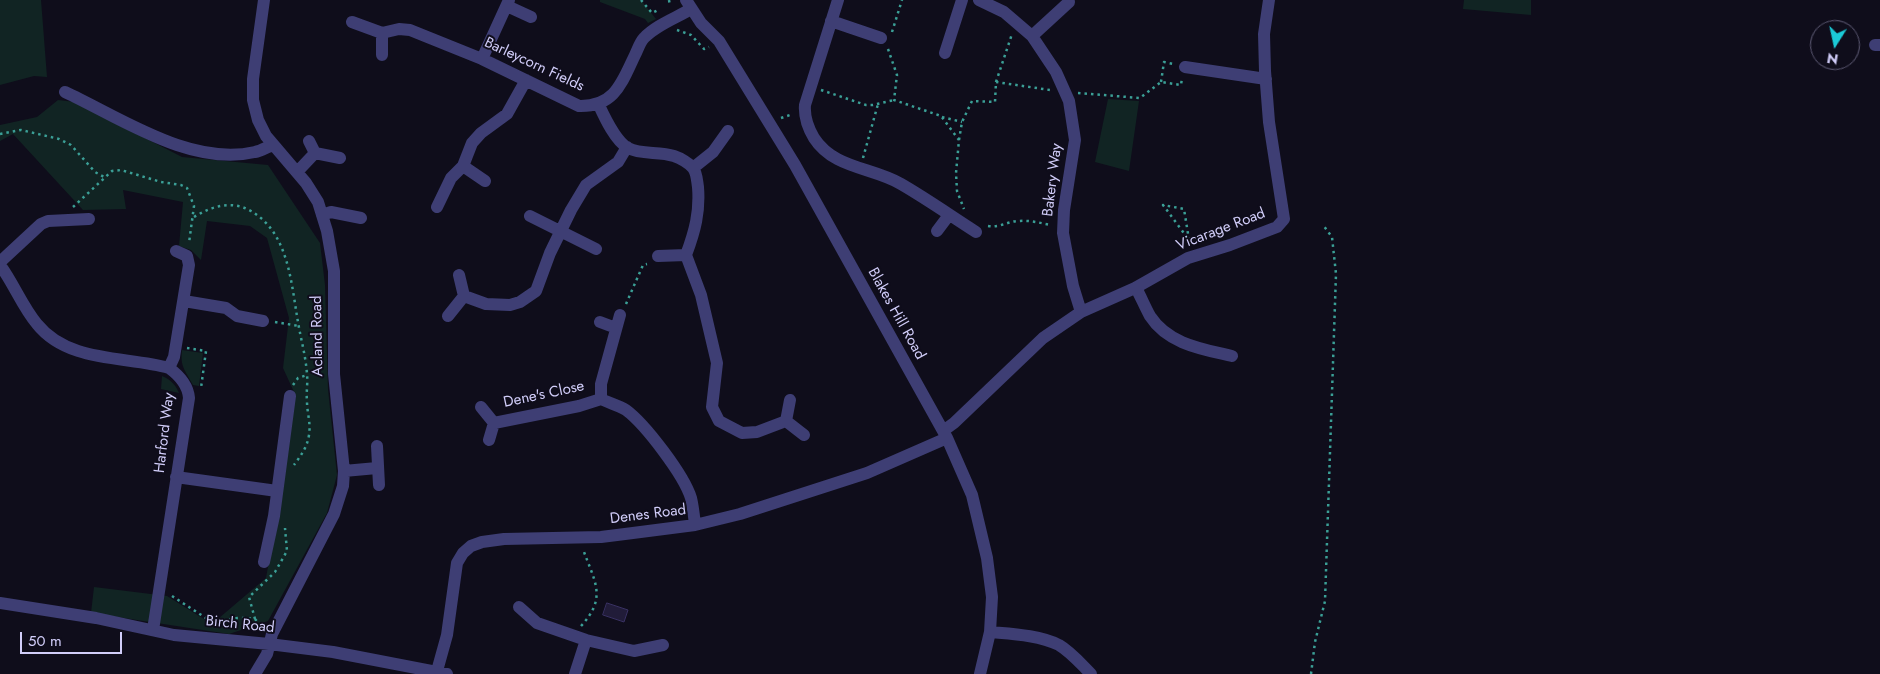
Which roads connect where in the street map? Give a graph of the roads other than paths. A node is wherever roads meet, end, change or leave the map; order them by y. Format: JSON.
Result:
{"nodes":[{"id":1,"x":264,"y":0,"type":"edge"},
{"id":2,"x":838,"y":0,"type":"edge"},
{"id":3,"x":962,"y":0,"type":"edge"},
{"id":4,"x":979,"y":0,"type":"edge"},
{"id":5,"x":1269,"y":0,"type":"edge"},
{"id":6,"x":1069,"y":2,"type":"dead end"},
{"id":7,"x":508,"y":3,"type":"edge"},
{"id":8,"x":689,"y":5,"type":"edge"},
{"id":9,"x":530,"y":17,"type":"dead end"},
{"id":10,"x":352,"y":22,"type":"dead end"},
{"id":11,"x":831,"y":22,"type":"junction"},
{"id":12,"x":382,"y":33,"type":"junction"},
{"id":13,"x":1032,"y":36,"type":"junction"},
{"id":14,"x":887,"y":39,"type":"road end"},
{"id":15,"x":945,"y":53,"type":"dead end"},
{"id":16,"x":382,"y":55,"type":"dead end"},
{"id":17,"x":482,"y":59,"type":"junction"},
{"id":18,"x":1185,"y":67,"type":"road end"},
{"id":19,"x":1266,"y":79,"type":"junction"},
{"id":20,"x":526,"y":80,"type":"junction"},
{"id":21,"x":65,"y":92,"type":"dead end"},
{"id":22,"x":598,"y":103,"type":"junction"},
{"id":23,"x":728,"y":131,"type":"dead end"},
{"id":24,"x":310,"y":141,"type":"dead end"},
{"id":25,"x":273,"y":145,"type":"junction"},
{"id":26,"x":627,"y":147,"type":"junction"},
{"id":27,"x":315,"y":153,"type":"junction"},
{"id":28,"x":340,"y":158,"type":"dead end"},
{"id":29,"x":464,"y":166,"type":"junction"},
{"id":30,"x":693,"y":168,"type":"junction"},
{"id":31,"x":298,"y":171,"type":"junction"},
{"id":32,"x":485,"y":181,"type":"dead end"},
{"id":33,"x":437,"y":207,"type":"dead end"},
{"id":34,"x":322,"y":215,"type":"junction"},
{"id":35,"x":949,"y":215,"type":"junction"},
{"id":36,"x":530,"y":216,"type":"dead end"},
{"id":37,"x":362,"y":218,"type":"dead end"},
{"id":38,"x":89,"y":219,"type":"dead end"},
{"id":39,"x":979,"y":228,"type":"road end"},
{"id":40,"x":562,"y":231,"type":"junction"},
{"id":41,"x":937,"y":231,"type":"dead end"},
{"id":42,"x":596,"y":249,"type":"dead end"},
{"id":43,"x":686,"y":255,"type":"junction"},
{"id":44,"x":658,"y":256,"type":"road end"},
{"id":45,"x":188,"y":263,"type":"road end"},
{"id":46,"x":0,"y":264,"type":"edge"},
{"id":47,"x":459,"y":274,"type":"dead end"},
{"id":48,"x":1136,"y":288,"type":"junction"},
{"id":49,"x":464,"y":296,"type":"junction"},
{"id":50,"x":184,"y":301,"type":"junction"},
{"id":51,"x":1081,"y":312,"type":"junction"},
{"id":52,"x":620,"y":315,"type":"road end"},
{"id":53,"x":448,"y":316,"type":"dead end"},
{"id":54,"x":263,"y":321,"type":"road end"},
{"id":55,"x":600,"y":322,"type":"dead end"},
{"id":56,"x":616,"y":328,"type":"junction"},
{"id":57,"x":1232,"y":356,"type":"dead end"},
{"id":58,"x":169,"y":368,"type":"junction"},
{"id":59,"x":290,"y":396,"type":"road end"},
{"id":60,"x":601,"y":399,"type":"junction"},
{"id":61,"x":790,"y":400,"type":"dead end"},
{"id":62,"x":481,"y":407,"type":"dead end"},
{"id":63,"x":786,"y":421,"type":"junction"},
{"id":64,"x":494,"y":423,"type":"junction"},
{"id":65,"x":945,"y":434,"type":"junction"},
{"id":66,"x":804,"y":435,"type":"dead end"},
{"id":67,"x":489,"y":440,"type":"dead end"},
{"id":68,"x":376,"y":446,"type":"dead end"},
{"id":69,"x":377,"y":468,"type":"junction"},
{"id":70,"x":344,"y":471,"type":"junction"},
{"id":71,"x":176,"y":477,"type":"junction"},
{"id":72,"x":379,"y":485,"type":"dead end"},
{"id":73,"x":277,"y":491,"type":"junction"},
{"id":74,"x":695,"y":525,"type":"junction"},
{"id":75,"x":264,"y":562,"type":"dead end"},
{"id":76,"x":0,"y":603,"type":"edge"},
{"id":77,"x":519,"y":607,"type":"dead end"},
{"id":78,"x":153,"y":630,"type":"junction"},
{"id":79,"x":990,"y":632,"type":"junction"},
{"id":80,"x":271,"y":639,"type":"junction"},
{"id":81,"x":582,"y":639,"type":"junction"},
{"id":82,"x":663,"y":644,"type":"dead end"},
{"id":83,"x":442,"y":673,"type":"edge"},
{"id":84,"x":255,"y":674,"type":"edge"},
{"id":85,"x":575,"y":674,"type":"edge"},
{"id":86,"x":980,"y":674,"type":"edge"},
{"id":87,"x":1090,"y":674,"type":"edge"}],
"edges":[{"from":1,"to":25,"type":"street","name":"Acland Road"},
{"from":2,"to":11,"type":"street"},
{"from":3,"to":15,"type":"street"},
{"from":4,"to":13,"type":"street","name":"Bakery Way"},
{"from":5,"to":19,"type":"street","name":"Vicarage Road"},
{"from":6,"to":13,"type":"street"},
{"from":7,"to":9,"type":"street"},
{"from":7,"to":17,"type":"street"},
{"from":8,"to":22,"type":"street","name":"Barleycorn Fields"},
{"from":8,"to":65,"type":"street","name":"Blakes Hill Road"},
{"from":10,"to":12,"type":"street","name":"Barleycorn Fields"},
{"from":11,"to":14,"type":"street"},
{"from":11,"to":35,"type":"street"},
{"from":12,"to":16,"type":"street"},
{"from":12,"to":17,"type":"street","name":"Barleycorn Fields"},
{"from":13,"to":51,"type":"street","name":"Bakery Way"},
{"from":17,"to":20,"type":"street","name":"Barleycorn Fields"},
{"from":18,"to":19,"type":"street"},
{"from":19,"to":48,"type":"street","name":"Vicarage Road"},
{"from":20,"to":22,"type":"street","name":"Barleycorn Fields"},
{"from":20,"to":29,"type":"street"},
{"from":21,"to":25,"type":"street"},
{"from":22,"to":26,"type":"street"},
{"from":23,"to":30,"type":"street"},
{"from":24,"to":27,"type":"street"},
{"from":25,"to":31,"type":"street","name":"Acland Road"},
{"from":26,"to":30,"type":"street"},
{"from":26,"to":40,"type":"street"},
{"from":27,"to":28,"type":"street"},
{"from":27,"to":31,"type":"street"},
{"from":29,"to":32,"type":"street"},
{"from":29,"to":33,"type":"street"},
{"from":30,"to":43,"type":"street"},
{"from":31,"to":34,"type":"street","name":"Acland Road"},
{"from":34,"to":37,"type":"street"},
{"from":34,"to":70,"type":"street","name":"Acland Road"},
{"from":35,"to":39,"type":"street"},
{"from":35,"to":41,"type":"street"},
{"from":36,"to":40,"type":"street"},
{"from":38,"to":46,"type":"street"},
{"from":40,"to":42,"type":"street"},
{"from":40,"to":49,"type":"street"},
{"from":43,"to":44,"type":"street"},
{"from":43,"to":63,"type":"street"},
{"from":45,"to":50,"type":"street"},
{"from":46,"to":58,"type":"street"},
{"from":47,"to":49,"type":"street"},
{"from":48,"to":51,"type":"street","name":"Vicarage Road"},
{"from":48,"to":57,"type":"street"},
{"from":49,"to":53,"type":"street"},
{"from":50,"to":54,"type":"street"},
{"from":50,"to":58,"type":"street"},
{"from":51,"to":65,"type":"street","name":"Vicarage Road"},
{"from":52,"to":56,"type":"street","name":"Dene's Close"},
{"from":55,"to":56,"type":"street"},
{"from":56,"to":60,"type":"street","name":"Dene's Close"},
{"from":58,"to":71,"type":"street","name":"Harford Way"},
{"from":59,"to":73,"type":"street"},
{"from":60,"to":64,"type":"street","name":"Dene's Close"},
{"from":60,"to":74,"type":"street","name":"Dene's Close"},
{"from":61,"to":63,"type":"street"},
{"from":62,"to":64,"type":"street","name":"Dene's Close"},
{"from":63,"to":66,"type":"street"},
{"from":64,"to":67,"type":"street","name":"Dene's Close"},
{"from":65,"to":74,"type":"street","name":"Denes Road"},
{"from":65,"to":79,"type":"street","name":"Blakes Hill Road"},
{"from":68,"to":69,"type":"street"},
{"from":69,"to":70,"type":"street"},
{"from":69,"to":72,"type":"street"},
{"from":70,"to":80,"type":"street","name":"Acland Road"},
{"from":71,"to":73,"type":"street"},
{"from":71,"to":78,"type":"street","name":"Harford Way"},
{"from":73,"to":75,"type":"street"},
{"from":74,"to":83,"type":"street","name":"Denes Road"},
{"from":76,"to":78,"type":"street","name":"Birch Road"},
{"from":77,"to":81,"type":"street"},
{"from":78,"to":80,"type":"street","name":"Birch Road"},
{"from":79,"to":86,"type":"street","name":"Blakes Hill Road"},
{"from":79,"to":87,"type":"street"},
{"from":80,"to":83,"type":"street","name":"Birch Road"},
{"from":80,"to":84,"type":"street","name":"Acland Road"},
{"from":81,"to":82,"type":"street"},
{"from":81,"to":85,"type":"street"}]}
